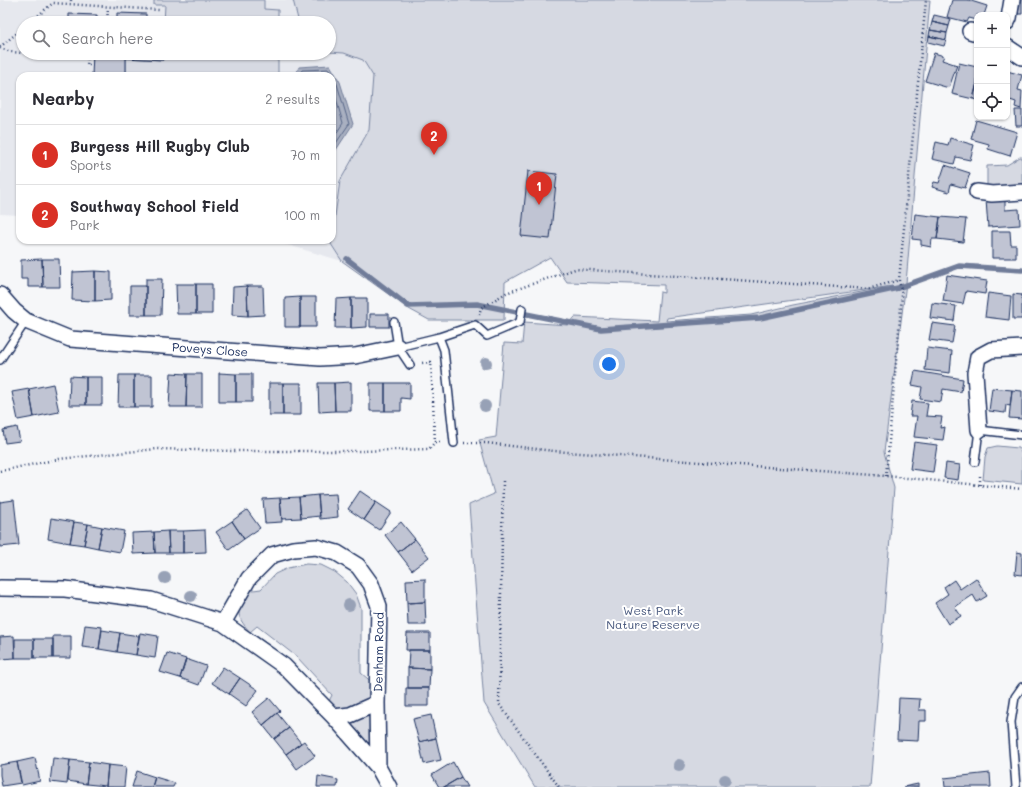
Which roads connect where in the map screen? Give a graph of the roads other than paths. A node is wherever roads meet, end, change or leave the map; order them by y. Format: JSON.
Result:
{"nodes":[{"id":1,"x":1012,"y":0,"type":"edge"},
{"id":2,"x":1010,"y":12,"type":"edge"},
{"id":3,"x":1009,"y":48,"type":"edge"},
{"id":4,"x":1022,"y":56,"type":"edge"},
{"id":5,"x":977,"y":192,"type":"dead end"},
{"id":6,"x":1022,"y":192,"type":"edge"},
{"id":7,"x":0,"y":295,"type":"edge"},
{"id":8,"x":522,"y":309,"type":"dead end"},
{"id":9,"x":26,"y":321,"type":"junction"},
{"id":10,"x":394,"y":322,"type":"dead end"},
{"id":11,"x":439,"y":337,"type":"junction"},
{"id":12,"x":398,"y":347,"type":"junction"},
{"id":13,"x":1022,"y":348,"type":"edge"},
{"id":14,"x":0,"y":360,"type":"edge"},
{"id":15,"x":410,"y":364,"type":"road end"},
{"id":16,"x":979,"y":430,"type":"junction"},
{"id":17,"x":1022,"y":435,"type":"edge"},
{"id":18,"x":454,"y":443,"type":"road end"},
{"id":19,"x":975,"y":462,"type":"dead end"},
{"id":20,"x":0,"y":588,"type":"edge"},
{"id":21,"x":223,"y":623,"type":"junction"},
{"id":22,"x":1022,"y":687,"type":"edge"},
{"id":23,"x":377,"y":704,"type":"junction"},
{"id":24,"x":334,"y":717,"type":"junction"},
{"id":25,"x":378,"y":767,"type":"junction"},
{"id":26,"x":389,"y":787,"type":"edge"},
{"id":27,"x":1016,"y":787,"type":"edge"}],
"edges":[{"from":1,"to":2,"type":"street"},
{"from":3,"to":4,"type":"street"},
{"from":5,"to":6,"type":"street"},
{"from":7,"to":9,"type":"street","name":"Poveys Close"},
{"from":8,"to":11,"type":"lane"},
{"from":9,"to":12,"type":"street","name":"Poveys Close"},
{"from":9,"to":14,"type":"lane"},
{"from":10,"to":12,"type":"lane"},
{"from":11,"to":12,"type":"lane"},
{"from":11,"to":18,"type":"lane"},
{"from":12,"to":15,"type":"lane"},
{"from":13,"to":16,"type":"street"},
{"from":16,"to":17,"type":"lane"},
{"from":16,"to":19,"type":"lane"},
{"from":20,"to":21,"type":"street","name":"Denham Road"},
{"from":21,"to":23,"type":"street","name":"Denham Road"},
{"from":21,"to":24,"type":"street","name":"Denham Road"},
{"from":22,"to":27,"type":"lane"},
{"from":23,"to":24,"type":"street","name":"Denham Road"},
{"from":23,"to":25,"type":"street","name":"Denham Road"},
{"from":24,"to":25,"type":"street","name":"Denham Road"},
{"from":25,"to":26,"type":"street","name":"Denham Road"}]}
